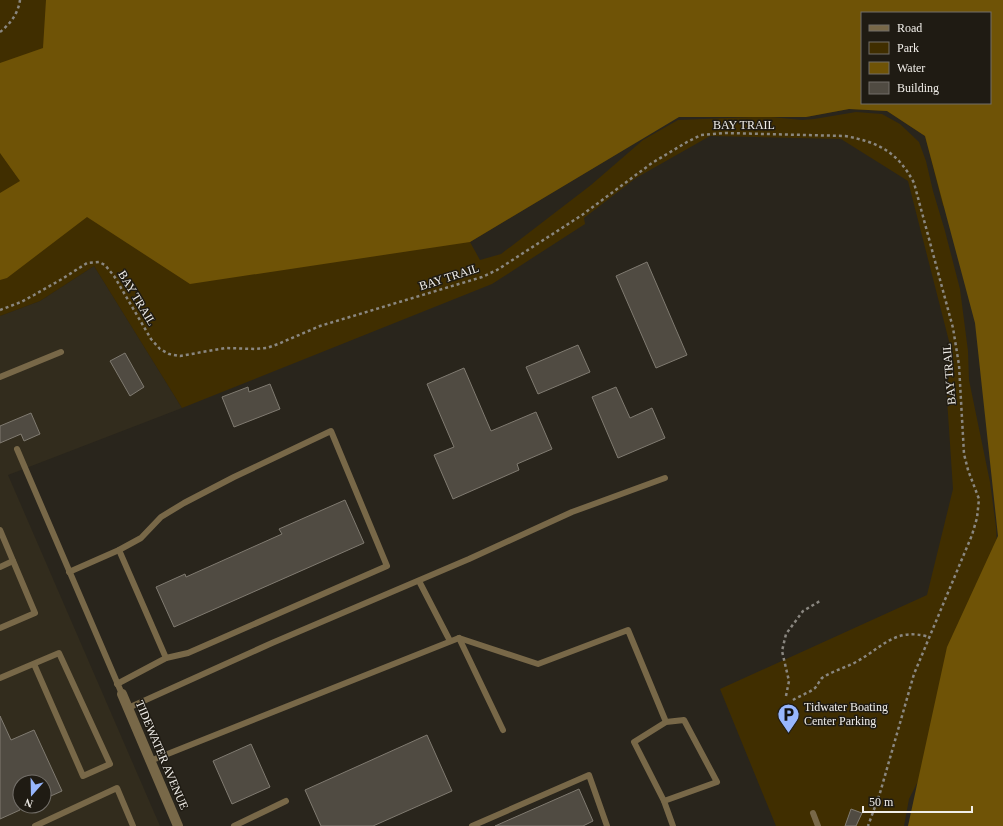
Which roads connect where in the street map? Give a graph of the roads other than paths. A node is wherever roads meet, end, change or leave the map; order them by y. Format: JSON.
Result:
{"nodes":[{"id":1,"x":61,"y":352,"type":"dead end"},
{"id":2,"x":0,"y":377,"type":"edge"},
{"id":3,"x":17,"y":449,"type":"dead end"},
{"id":4,"x":665,"y":478,"type":"dead end"},
{"id":5,"x":0,"y":530,"type":"edge"},
{"id":6,"x":119,"y":550,"type":"junction"},
{"id":7,"x":13,"y":561,"type":"junction"},
{"id":8,"x":0,"y":567,"type":"edge"},
{"id":9,"x":69,"y":572,"type":"junction"},
{"id":10,"x":419,"y":581,"type":"junction"},
{"id":11,"x":0,"y":628,"type":"edge"},
{"id":12,"x":459,"y":638,"type":"junction"},
{"id":13,"x":450,"y":642,"type":"junction"},
{"id":14,"x":166,"y":658,"type":"junction"},
{"id":15,"x":34,"y":664,"type":"junction"},
{"id":16,"x":0,"y":678,"type":"edge"},
{"id":17,"x":117,"y":684,"type":"junction"},
{"id":18,"x":122,"y":694,"type":"joint"},
{"id":19,"x":128,"y":708,"type":"junction"},
{"id":20,"x":666,"y":722,"type":"junction"},
{"id":21,"x":503,"y":730,"type":"dead end"},
{"id":22,"x":150,"y":761,"type":"junction"},
{"id":23,"x":664,"y":801,"type":"junction"},
{"id":24,"x":286,"y":802,"type":"dead end"},
{"id":25,"x":813,"y":813,"type":"dead end"},
{"id":26,"x":35,"y":826,"type":"edge"},
{"id":27,"x":134,"y":826,"type":"edge"},
{"id":28,"x":178,"y":826,"type":"edge"},
{"id":29,"x":234,"y":826,"type":"edge"},
{"id":30,"x":472,"y":826,"type":"edge"},
{"id":31,"x":607,"y":826,"type":"edge"},
{"id":32,"x":673,"y":826,"type":"edge"},
{"id":33,"x":818,"y":826,"type":"edge"}],
"edges":[{"from":1,"to":2,"type":"lane"},
{"from":3,"to":9,"type":"lane"},
{"from":4,"to":10,"type":"lane"},
{"from":5,"to":7,"type":"lane"},
{"from":6,"to":9,"type":"lane"},
{"from":6,"to":14,"type":"lane"},
{"from":6,"to":14,"type":"lane"},
{"from":7,"to":8,"type":"lane"},
{"from":7,"to":11,"type":"lane"},
{"from":9,"to":17,"type":"lane"},
{"from":10,"to":13,"type":"lane"},
{"from":10,"to":19,"type":"lane"},
{"from":12,"to":13,"type":"lane"},
{"from":12,"to":20,"type":"lane"},
{"from":12,"to":21,"type":"lane"},
{"from":13,"to":22,"type":"lane"},
{"from":14,"to":17,"type":"lane"},
{"from":15,"to":15,"type":"lane"},
{"from":15,"to":16,"type":"lane"},
{"from":17,"to":18,"type":"lane"},
{"from":18,"to":19,"type":"street","name":"TIDEWATER AVENUE"},
{"from":19,"to":22,"type":"street","name":"TIDEWATER AVENUE"},
{"from":20,"to":23,"type":"lane"},
{"from":20,"to":23,"type":"lane"},
{"from":22,"to":28,"type":"street","name":"TIDEWATER AVENUE"},
{"from":23,"to":32,"type":"lane"},
{"from":24,"to":29,"type":"lane"},
{"from":25,"to":33,"type":"lane"},
{"from":26,"to":27,"type":"lane"},
{"from":30,"to":31,"type":"lane"}]}
